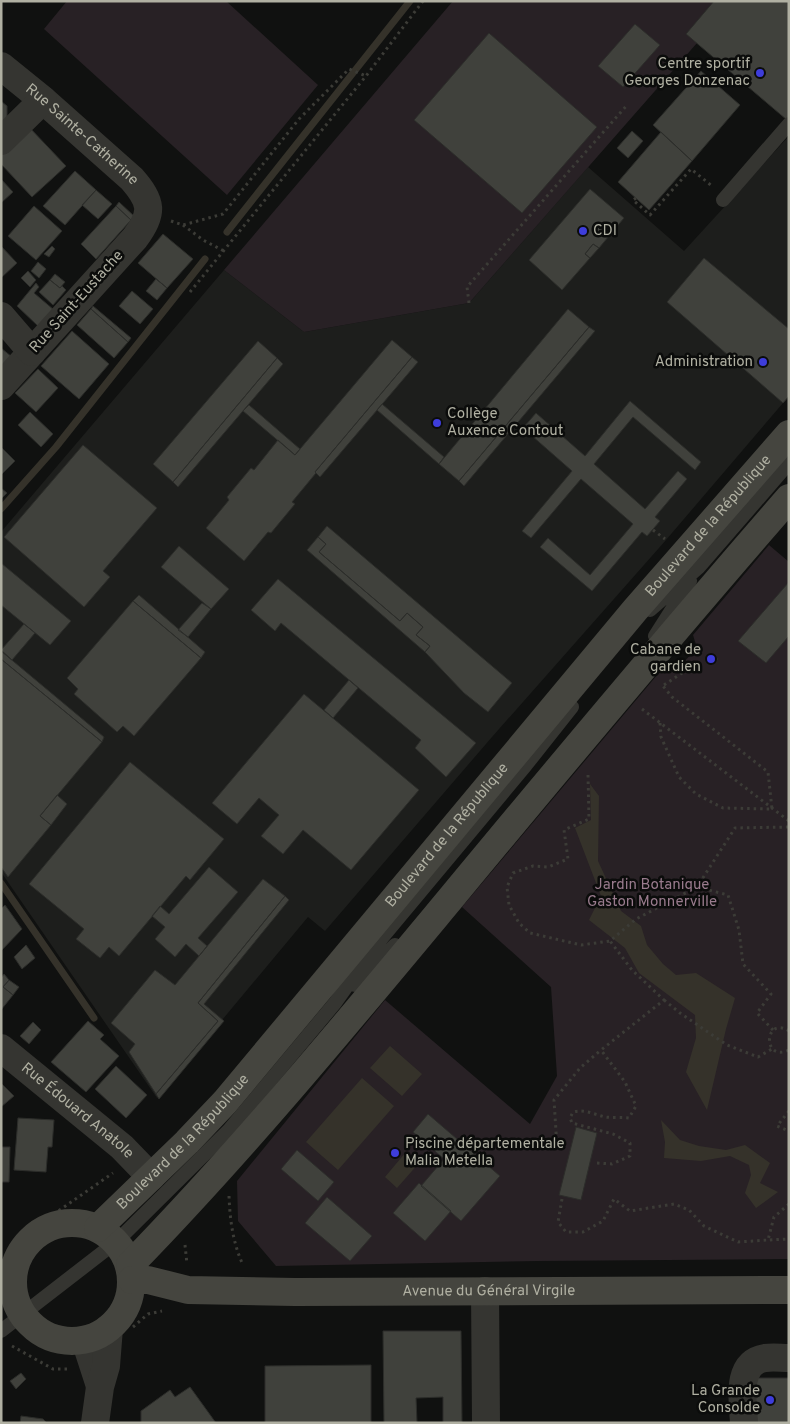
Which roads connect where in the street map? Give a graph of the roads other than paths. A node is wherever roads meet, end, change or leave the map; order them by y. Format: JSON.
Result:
{"nodes":[{"id":1,"x":1,"y":66,"type":"edge"},
{"id":2,"x":43,"y":100,"type":"junction"},
{"id":3,"x":789,"y":124,"type":"edge"},
{"id":4,"x":1,"y":141,"type":"edge"},
{"id":5,"x":724,"y":199,"type":"road end"},
{"id":6,"x":149,"y":214,"type":"joint"},
{"id":7,"x":1,"y":316,"type":"edge"},
{"id":8,"x":32,"y":352,"type":"junction"},
{"id":9,"x":1,"y":386,"type":"edge"},
{"id":10,"x":789,"y":434,"type":"edge"},
{"id":11,"x":789,"y":463,"type":"edge"},
{"id":12,"x":789,"y":498,"type":"edge"},
{"id":13,"x":699,"y":567,"type":"junction"},
{"id":14,"x":335,"y":1003,"type":"junction"},
{"id":15,"x":1,"y":1048,"type":"edge"},
{"id":16,"x":151,"y":1177,"type":"junction"},
{"id":17,"x":107,"y":1235,"type":"junction"},
{"id":18,"x":6,"y":1266,"type":"edge"},
{"id":19,"x":131,"y":1273,"type":"junction"},
{"id":20,"x":188,"y":1282,"type":"junction"},
{"id":21,"x":789,"y":1290,"type":"edge"},
{"id":22,"x":485,"y":1291,"type":"junction"},
{"id":23,"x":10,"y":1312,"type":"edge"},
{"id":24,"x":112,"y":1327,"type":"junction"},
{"id":25,"x":789,"y":1358,"type":"edge"},
{"id":26,"x":96,"y":1423,"type":"edge"},
{"id":27,"x":486,"y":1423,"type":"edge"},
{"id":28,"x":744,"y":1423,"type":"edge"}],
"edges":[{"from":1,"to":2,"type":"street","name":"Rue Sainte-Catherine"},
{"from":2,"to":4,"type":"street"},
{"from":2,"to":6,"type":"street","name":"Rue Sainte-Catherine"},
{"from":3,"to":5,"type":"lane"},
{"from":6,"to":8,"type":"street","name":"Rue Saint-Eustache"},
{"from":7,"to":8,"type":"street"},
{"from":8,"to":9,"type":"street","name":"Rue Saint-Eustache"},
{"from":10,"to":16,"type":"street","name":"Boulevard de la République"},
{"from":11,"to":13,"type":"lane"},
{"from":12,"to":19,"type":"street"},
{"from":13,"to":14,"type":"lane"},
{"from":13,"to":14,"type":"lane"},
{"from":14,"to":17,"type":"lane"},
{"from":15,"to":16,"type":"street","name":"Rue Édouard Anatole"},
{"from":16,"to":17,"type":"street","name":"Boulevard de la République"},
{"from":17,"to":18,"type":"street"},
{"from":17,"to":19,"type":"street"},
{"from":17,"to":23,"type":"lane"},
{"from":18,"to":23,"type":"street"},
{"from":19,"to":20,"type":"street","name":"Avenue du Général Virgile"},
{"from":19,"to":24,"type":"street"},
{"from":20,"to":22,"type":"street","name":"Avenue du Général Virgile"},
{"from":20,"to":24,"type":"street","name":"Avenue du Général Virgile"},
{"from":21,"to":22,"type":"street","name":"Avenue du Général Virgile"},
{"from":22,"to":27,"type":"street"},
{"from":23,"to":24,"type":"street","name":"Avenue du Général Virgile"},
{"from":24,"to":26,"type":"street"},
{"from":25,"to":28,"type":"street"}]}
